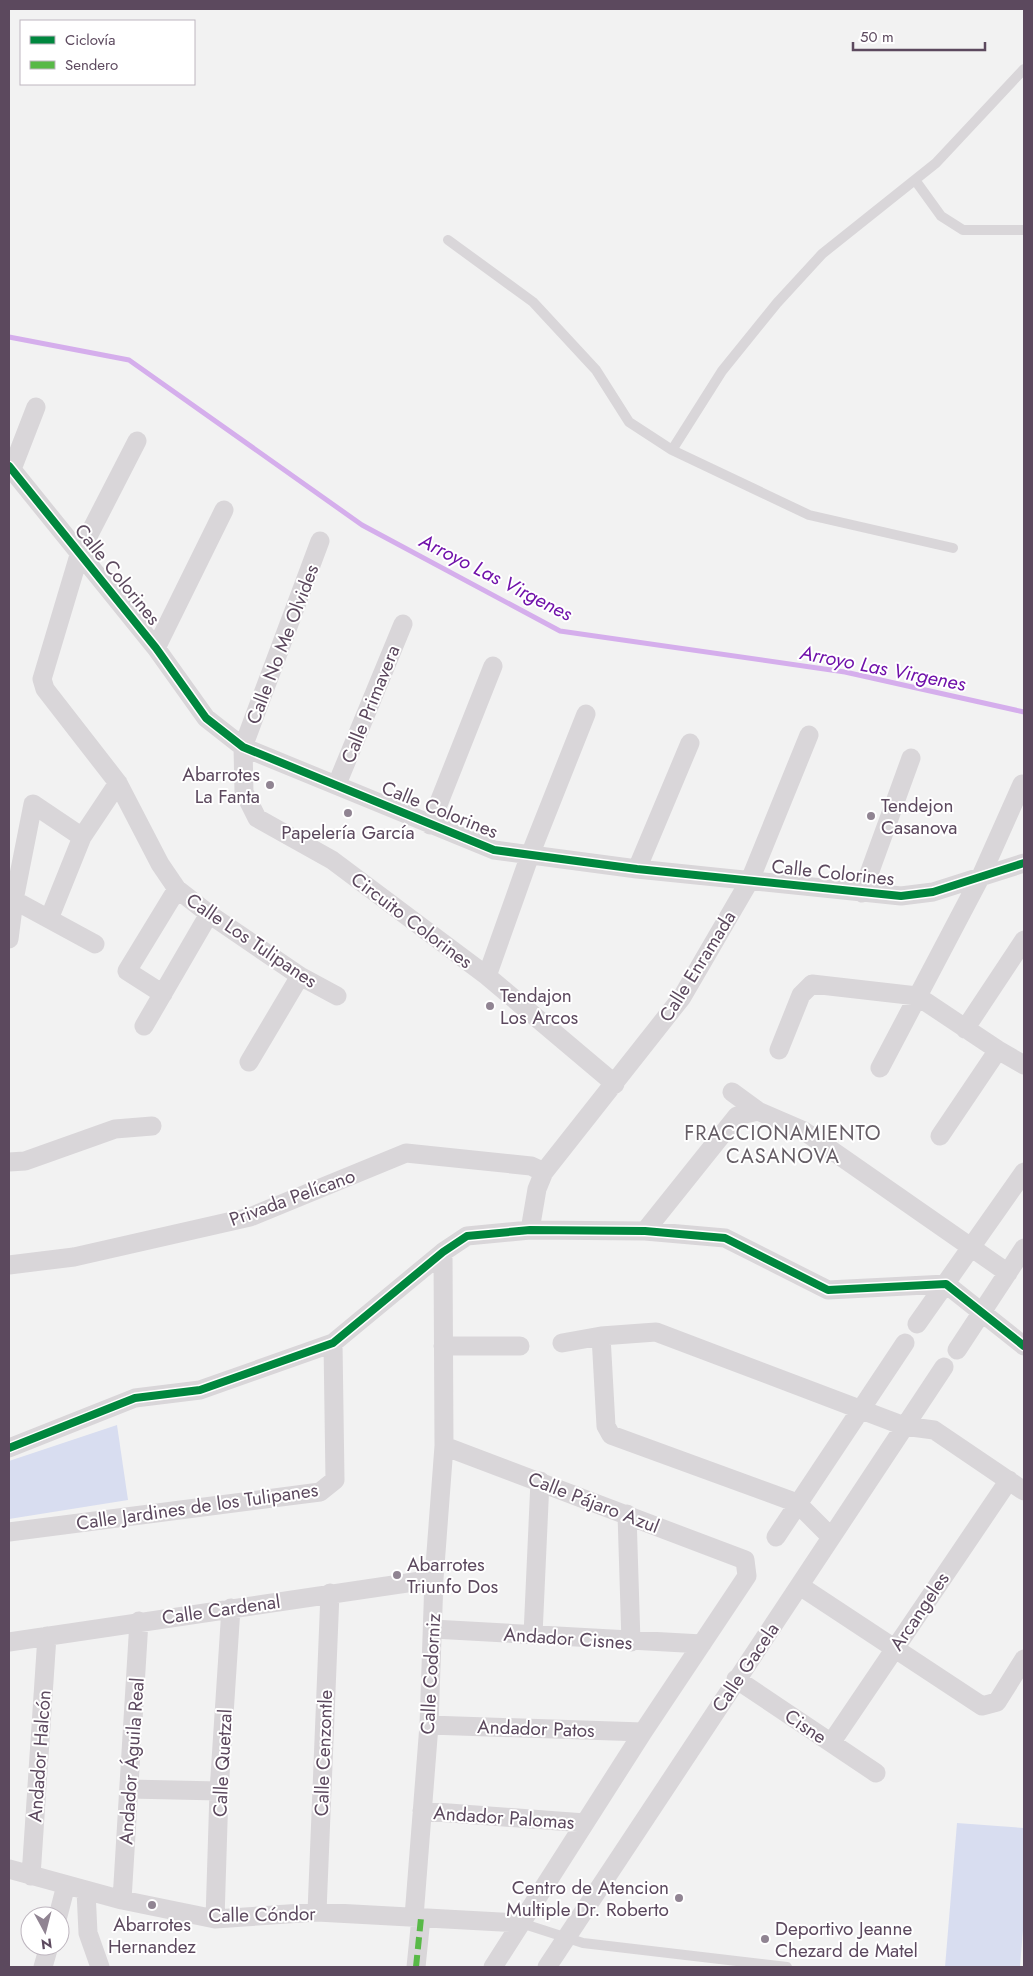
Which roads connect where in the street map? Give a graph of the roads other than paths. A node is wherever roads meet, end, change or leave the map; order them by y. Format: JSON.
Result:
{"nodes":[{"id":1,"x":1024,"y":69,"type":"edge"},
{"id":2,"x":915,"y":180,"type":"junction"},
{"id":3,"x":1024,"y":230,"type":"edge"},
{"id":4,"x":448,"y":240,"type":"dead end"},
{"id":5,"x":36,"y":407,"type":"dead end"},
{"id":6,"x":138,"y":441,"type":"dead end"},
{"id":7,"x":672,"y":450,"type":"junction"},
{"id":8,"x":11,"y":468,"type":"edge"},
{"id":9,"x":224,"y":510,"type":"dead end"},
{"id":10,"x":320,"y":540,"type":"dead end"},
{"id":11,"x":953,"y":548,"type":"dead end"},
{"id":12,"x":80,"y":552,"type":"junction"},
{"id":13,"x":403,"y":624,"type":"dead end"},
{"id":14,"x":156,"y":648,"type":"junction"},
{"id":15,"x":494,"y":666,"type":"dead end"},
{"id":16,"x":586,"y":714,"type":"dead end"},
{"id":17,"x":809,"y":735,"type":"dead end"},
{"id":18,"x":690,"y":744,"type":"dead end"},
{"id":19,"x":243,"y":747,"type":"junction"},
{"id":20,"x":912,"y":758,"type":"dead end"},
{"id":21,"x":118,"y":783,"type":"junction"},
{"id":22,"x":337,"y":784,"type":"junction"},
{"id":23,"x":1022,"y":784,"type":"dead end"},
{"id":24,"x":430,"y":825,"type":"junction"},
{"id":25,"x":82,"y":837,"type":"junction"},
{"id":26,"x":530,"y":855,"type":"junction"},
{"id":27,"x":1024,"y":863,"type":"edge"},
{"id":28,"x":637,"y":869,"type":"junction"},
{"id":29,"x":981,"y":876,"type":"junction"},
{"id":30,"x":750,"y":880,"type":"junction"},
{"id":31,"x":177,"y":888,"type":"junction"},
{"id":32,"x":862,"y":893,"type":"junction"},
{"id":33,"x":14,"y":900,"type":"junction"},
{"id":34,"x":209,"y":914,"type":"junction"},
{"id":35,"x":49,"y":919,"type":"junction"},
{"id":36,"x":9,"y":939,"type":"edge"},
{"id":37,"x":1024,"y":940,"type":"edge"},
{"id":38,"x":95,"y":944,"type":"dead end"},
{"id":39,"x":300,"y":976,"type":"junction"},
{"id":40,"x":487,"y":976,"type":"junction"},
{"id":41,"x":163,"y":994,"type":"junction"},
{"id":42,"x":337,"y":996,"type":"dead end"},
{"id":43,"x":916,"y":996,"type":"junction"},
{"id":44,"x":144,"y":1026,"type":"dead end"},
{"id":45,"x":965,"y":1029,"type":"junction"},
{"id":46,"x":780,"y":1050,"type":"dead end"},
{"id":47,"x":998,"y":1050,"type":"junction"},
{"id":48,"x":250,"y":1062,"type":"dead end"},
{"id":49,"x":1024,"y":1065,"type":"edge"},
{"id":50,"x":880,"y":1068,"type":"dead end"},
{"id":51,"x":614,"y":1084,"type":"junction"},
{"id":52,"x":732,"y":1092,"type":"dead end"},
{"id":53,"x":758,"y":1111,"type":"junction"},
{"id":54,"x":152,"y":1126,"type":"dead end"},
{"id":55,"x":940,"y":1136,"type":"dead end"},
{"id":56,"x":9,"y":1162,"type":"edge"},
{"id":57,"x":544,"y":1172,"type":"junction"},
{"id":58,"x":1024,"y":1172,"type":"edge"},
{"id":59,"x":530,"y":1230,"type":"junction"},
{"id":60,"x":645,"y":1230,"type":"junction"},
{"id":61,"x":971,"y":1246,"type":"junction"},
{"id":62,"x":1024,"y":1248,"type":"edge"},
{"id":63,"x":443,"y":1252,"type":"junction"},
{"id":64,"x":9,"y":1266,"type":"edge"},
{"id":65,"x":1008,"y":1273,"type":"junction"},
{"id":66,"x":946,"y":1284,"type":"junction"},
{"id":67,"x":983,"y":1314,"type":"junction"},
{"id":68,"x":917,"y":1324,"type":"dead end"},
{"id":69,"x":600,"y":1336,"type":"junction"},
{"id":70,"x":333,"y":1343,"type":"junction"},
{"id":71,"x":562,"y":1343,"type":"dead end"},
{"id":72,"x":905,"y":1343,"type":"dead end"},
{"id":73,"x":443,"y":1346,"type":"junction"},
{"id":74,"x":520,"y":1346,"type":"dead end"},
{"id":75,"x":1024,"y":1346,"type":"edge"},
{"id":76,"x":958,"y":1350,"type":"dead end"},
{"id":77,"x":944,"y":1367,"type":"dead end"},
{"id":78,"x":859,"y":1409,"type":"junction"},
{"id":79,"x":904,"y":1426,"type":"junction"},
{"id":80,"x":444,"y":1446,"type":"junction"},
{"id":81,"x":9,"y":1448,"type":"edge"},
{"id":82,"x":540,"y":1481,"type":"junction"},
{"id":83,"x":1017,"y":1485,"type":"edge"},
{"id":84,"x":797,"y":1503,"type":"junction"},
{"id":85,"x":627,"y":1514,"type":"junction"},
{"id":86,"x":9,"y":1532,"type":"edge"},
{"id":87,"x":831,"y":1537,"type":"junction"},
{"id":88,"x":776,"y":1538,"type":"dead end"},
{"id":89,"x":434,"y":1579,"type":"junction"},
{"id":90,"x":800,"y":1586,"type":"junction"},
{"id":91,"x":330,"y":1594,"type":"junction"},
{"id":92,"x":230,"y":1608,"type":"junction"},
{"id":93,"x":139,"y":1621,"type":"junction"},
{"id":94,"x":433,"y":1629,"type":"junction"},
{"id":95,"x":532,"y":1635,"type":"junction"},
{"id":96,"x":47,"y":1636,"type":"junction"},
{"id":97,"x":9,"y":1642,"type":"edge"},
{"id":98,"x":631,"y":1642,"type":"junction"},
{"id":99,"x":702,"y":1644,"type":"junction"},
{"id":100,"x":894,"y":1647,"type":"junction"},
{"id":101,"x":1024,"y":1659,"type":"edge"},
{"id":102,"x":736,"y":1679,"type":"junction"},
{"id":103,"x":429,"y":1725,"type":"junction"},
{"id":104,"x":643,"y":1732,"type":"junction"},
{"id":105,"x":831,"y":1743,"type":"junction"},
{"id":106,"x":876,"y":1773,"type":"dead end"},
{"id":107,"x":129,"y":1790,"type":"junction"},
{"id":108,"x":220,"y":1791,"type":"junction"},
{"id":109,"x":422,"y":1811,"type":"junction"},
{"id":110,"x":585,"y":1824,"type":"junction"},
{"id":111,"x":9,"y":1869,"type":"edge"},
{"id":112,"x":31,"y":1876,"type":"junction"},
{"id":113,"x":66,"y":1885,"type":"junction"},
{"id":114,"x":86,"y":1891,"type":"junction"},
{"id":115,"x":122,"y":1900,"type":"junction"},
{"id":116,"x":61,"y":1906,"type":"edge"},
{"id":117,"x":317,"y":1912,"type":"junction"},
{"id":118,"x":418,"y":1917,"type":"junction"},
{"id":119,"x":215,"y":1918,"type":"junction"},
{"id":120,"x":522,"y":1923,"type":"junction"},
{"id":121,"x":564,"y":1938,"type":"junction"},
{"id":122,"x":100,"y":1967,"type":"edge"},
{"id":123,"x":416,"y":1967,"type":"edge"},
{"id":124,"x":493,"y":1967,"type":"edge"},
{"id":125,"x":547,"y":1967,"type":"edge"},
{"id":126,"x":787,"y":1967,"type":"edge"}],
"edges":[{"from":1,"to":2,"type":"lane"},
{"from":2,"to":3,"type":"lane"},
{"from":2,"to":7,"type":"lane"},
{"from":4,"to":7,"type":"lane"},
{"from":5,"to":8,"type":"street"},
{"from":6,"to":12,"type":"street"},
{"from":7,"to":11,"type":"lane"},
{"from":8,"to":12,"type":"street","name":"Calle Colorines"},
{"from":9,"to":14,"type":"street"},
{"from":10,"to":19,"type":"street","name":"Calle No Me Olvides"},
{"from":12,"to":14,"type":"street","name":"Calle Colorines"},
{"from":12,"to":21,"type":"street","name":"Calle Los Tulipanes"},
{"from":13,"to":22,"type":"street","name":"Calle Primavera"},
{"from":14,"to":19,"type":"street","name":"Calle Colorines"},
{"from":15,"to":24,"type":"street"},
{"from":16,"to":26,"type":"street"},
{"from":17,"to":30,"type":"street","name":"Calle Enramada"},
{"from":18,"to":28,"type":"street"},
{"from":19,"to":22,"type":"street","name":"Calle Colorines"},
{"from":19,"to":40,"type":"street","name":"Circuito Colorines"},
{"from":20,"to":32,"type":"street"},
{"from":21,"to":25,"type":"street"},
{"from":21,"to":31,"type":"street","name":"Calle Los Tulipanes"},
{"from":22,"to":24,"type":"street","name":"Calle Colorines"},
{"from":23,"to":29,"type":"street"},
{"from":24,"to":26,"type":"street","name":"Calle Colorines"},
{"from":25,"to":33,"type":"street"},
{"from":25,"to":35,"type":"street"},
{"from":26,"to":28,"type":"street","name":"Calle Colorines"},
{"from":26,"to":40,"type":"street"},
{"from":27,"to":29,"type":"street","name":"Calle Colorines"},
{"from":28,"to":30,"type":"street","name":"Calle Colorines"},
{"from":29,"to":32,"type":"street","name":"Calle Colorines"},
{"from":29,"to":43,"type":"street"},
{"from":30,"to":32,"type":"street","name":"Calle Colorines"},
{"from":30,"to":51,"type":"street","name":"Calle Enramada"},
{"from":31,"to":34,"type":"street","name":"Calle Los Tulipanes"},
{"from":31,"to":41,"type":"street"},
{"from":33,"to":35,"type":"street"},
{"from":33,"to":36,"type":"street"},
{"from":34,"to":39,"type":"street","name":"Calle Los Tulipanes"},
{"from":34,"to":41,"type":"street"},
{"from":35,"to":38,"type":"street"},
{"from":37,"to":45,"type":"street"},
{"from":39,"to":42,"type":"street","name":"Calle Los Tulipanes"},
{"from":39,"to":48,"type":"street"},
{"from":40,"to":51,"type":"street","name":"Circuito Colorines"},
{"from":41,"to":44,"type":"street"},
{"from":43,"to":45,"type":"street"},
{"from":43,"to":46,"type":"street"},
{"from":43,"to":50,"type":"street"},
{"from":45,"to":47,"type":"street"},
{"from":47,"to":49,"type":"street"},
{"from":47,"to":55,"type":"street"},
{"from":51,"to":57,"type":"street","name":"Calle Enramada"},
{"from":52,"to":53,"type":"street"},
{"from":53,"to":60,"type":"street"},
{"from":53,"to":61,"type":"street"},
{"from":54,"to":56,"type":"street"},
{"from":57,"to":59,"type":"street","name":"Calle Enramada"},
{"from":57,"to":64,"type":"street","name":"Privada Pelícano"},
{"from":58,"to":61,"type":"street"},
{"from":59,"to":60,"type":"street"},
{"from":59,"to":63,"type":"street"},
{"from":60,"to":66,"type":"street"},
{"from":61,"to":65,"type":"street"},
{"from":61,"to":66,"type":"street"},
{"from":62,"to":65,"type":"street"},
{"from":63,"to":70,"type":"street"},
{"from":63,"to":73,"type":"street","name":"Calle Codorniz"},
{"from":65,"to":67,"type":"street"},
{"from":66,"to":67,"type":"street"},
{"from":66,"to":68,"type":"street"},
{"from":67,"to":75,"type":"street"},
{"from":67,"to":76,"type":"street"},
{"from":69,"to":71,"type":"street"},
{"from":69,"to":78,"type":"street"},
{"from":69,"to":84,"type":"street"},
{"from":70,"to":81,"type":"street"},
{"from":70,"to":86,"type":"street","name":"Calle Jardines de los Tulipanes"},
{"from":72,"to":78,"type":"street"},
{"from":73,"to":74,"type":"street"},
{"from":73,"to":80,"type":"street","name":"Calle Codorniz"},
{"from":77,"to":79,"type":"street","name":"Calle Gacela"},
{"from":78,"to":79,"type":"street"},
{"from":78,"to":84,"type":"street"},
{"from":79,"to":83,"type":"street"},
{"from":79,"to":87,"type":"street","name":"Calle Gacela"},
{"from":80,"to":82,"type":"street","name":"Calle Pájaro Azul"},
{"from":80,"to":89,"type":"street","name":"Calle Codorniz"},
{"from":82,"to":85,"type":"street","name":"Calle Pájaro Azul"},
{"from":82,"to":95,"type":"street"},
{"from":83,"to":100,"type":"street","name":"Arcangeles"},
{"from":84,"to":87,"type":"street"},
{"from":84,"to":88,"type":"street"},
{"from":85,"to":98,"type":"street"},
{"from":85,"to":99,"type":"street","name":"Calle Pájaro Azul"},
{"from":87,"to":90,"type":"street","name":"Calle Gacela"},
{"from":89,"to":91,"type":"street","name":"Calle Cardenal"},
{"from":89,"to":94,"type":"street","name":"Calle Codorniz"},
{"from":90,"to":100,"type":"street"},
{"from":90,"to":102,"type":"street","name":"Calle Gacela"},
{"from":91,"to":92,"type":"street","name":"Calle Cardenal"},
{"from":91,"to":117,"type":"street","name":"Calle Cenzontle"},
{"from":92,"to":93,"type":"street","name":"Calle Cardenal"},
{"from":92,"to":108,"type":"street","name":"Calle Quetzal"},
{"from":93,"to":96,"type":"street","name":"Calle Cardenal"},
{"from":93,"to":107,"type":"street","name":"Andador Águila Real"},
{"from":94,"to":95,"type":"street","name":"Andador Cisnes"},
{"from":94,"to":103,"type":"street","name":"Calle Codorniz"},
{"from":95,"to":98,"type":"street","name":"Andador Cisnes"},
{"from":96,"to":97,"type":"street","name":"Calle Cardenal"},
{"from":96,"to":112,"type":"street","name":"Andador Halcón"},
{"from":98,"to":99,"type":"street","name":"Andador Cisnes"},
{"from":99,"to":104,"type":"street"},
{"from":100,"to":101,"type":"street"},
{"from":100,"to":105,"type":"street","name":"Arcangeles"},
{"from":102,"to":105,"type":"street","name":"Cisne"},
{"from":102,"to":121,"type":"street","name":"Calle Gacela"},
{"from":103,"to":104,"type":"street","name":"Andador Patos"},
{"from":103,"to":109,"type":"street","name":"Calle Codorniz"},
{"from":104,"to":110,"type":"street"},
{"from":105,"to":106,"type":"street","name":"Cisne"},
{"from":107,"to":108,"type":"street"},
{"from":107,"to":115,"type":"street","name":"Andador Águila Real"},
{"from":108,"to":119,"type":"street","name":"Calle Quetzal"},
{"from":109,"to":110,"type":"street","name":"Andador Palomas"},
{"from":109,"to":118,"type":"street","name":"Calle Codorniz"},
{"from":110,"to":120,"type":"street"},
{"from":111,"to":112,"type":"street","name":"Calle Cóndor"},
{"from":112,"to":113,"type":"street","name":"Calle Cóndor"},
{"from":113,"to":114,"type":"street","name":"Calle Cóndor"},
{"from":113,"to":116,"type":"street"},
{"from":114,"to":115,"type":"street","name":"Calle Cóndor"},
{"from":114,"to":122,"type":"street"},
{"from":115,"to":119,"type":"street","name":"Calle Cóndor"},
{"from":117,"to":118,"type":"street","name":"Calle Cóndor"},
{"from":117,"to":119,"type":"street","name":"Calle Cóndor"},
{"from":118,"to":120,"type":"street","name":"Calle Cóndor"},
{"from":118,"to":123,"type":"street","name":"Calle Codorniz"},
{"from":120,"to":121,"type":"lane"},
{"from":120,"to":124,"type":"street"},
{"from":121,"to":125,"type":"street","name":"Calle Gacela"},
{"from":121,"to":126,"type":"lane"}]}
